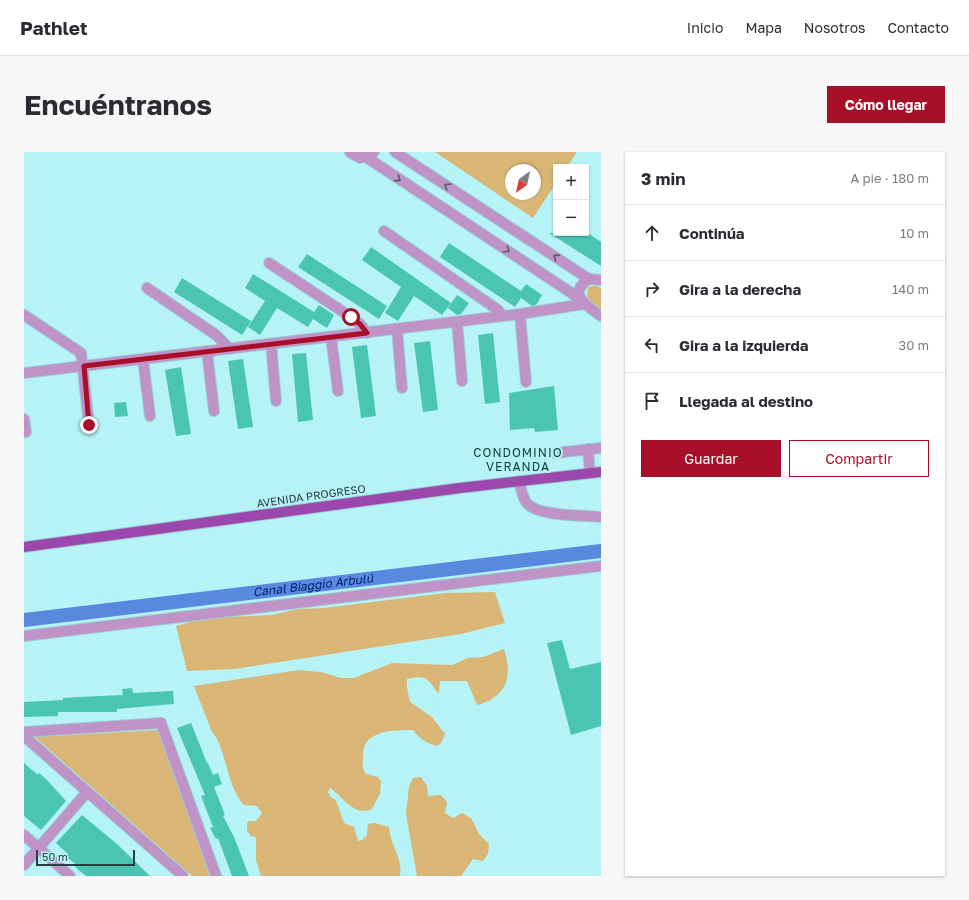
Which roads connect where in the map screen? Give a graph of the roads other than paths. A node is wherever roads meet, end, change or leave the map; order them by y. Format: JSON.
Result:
{"nodes":[{"id":1,"x":350,"y":152,"type":"edge"},
{"id":2,"x":395,"y":152,"type":"edge"},
{"id":3,"x":370,"y":155,"type":"edge"},
{"id":4,"x":384,"y":231,"type":"dead end"},
{"id":5,"x":269,"y":263,"type":"dead end"},
{"id":6,"x":589,"y":279,"type":"junction"},
{"id":7,"x":601,"y":280,"type":"edge"},
{"id":8,"x":147,"y":288,"type":"dead end"},
{"id":9,"x":582,"y":301,"type":"junction"},
{"id":10,"x":520,"y":314,"type":"junction"},
{"id":11,"x":24,"y":315,"type":"edge"},
{"id":12,"x":502,"y":316,"type":"junction"},
{"id":13,"x":601,"y":316,"type":"edge"},
{"id":14,"x":457,"y":322,"type":"junction"},
{"id":15,"x":397,"y":329,"type":"junction"},
{"id":16,"x":367,"y":333,"type":"junction"},
{"id":17,"x":331,"y":337,"type":"junction"},
{"id":18,"x":271,"y":344,"type":"junction"},
{"id":19,"x":230,"y":349,"type":"junction"},
{"id":20,"x":207,"y":351,"type":"junction"},
{"id":21,"x":143,"y":359,"type":"junction"},
{"id":22,"x":84,"y":366,"type":"junction"},
{"id":23,"x":24,"y":373,"type":"edge"},
{"id":24,"x":462,"y":381,"type":"dead end"},
{"id":25,"x":526,"y":382,"type":"dead end"},
{"id":26,"x":402,"y":388,"type":"dead end"},
{"id":27,"x":338,"y":391,"type":"dead end"},
{"id":28,"x":276,"y":402,"type":"dead end"},
{"id":29,"x":214,"y":411,"type":"dead end"},
{"id":30,"x":150,"y":416,"type":"dead end"},
{"id":31,"x":24,"y":419,"type":"edge"},
{"id":32,"x":89,"y":425,"type":"dead end"},
{"id":33,"x":26,"y":432,"type":"dead end"},
{"id":34,"x":601,"y":448,"type":"edge"},
{"id":35,"x":588,"y":449,"type":"junction"},
{"id":36,"x":555,"y":453,"type":"dead end"},
{"id":37,"x":601,"y":472,"type":"edge"},
{"id":38,"x":590,"y":473,"type":"junction"},
{"id":39,"x":519,"y":481,"type":"junction"},
{"id":40,"x":601,"y":517,"type":"edge"},
{"id":41,"x":24,"y":547,"type":"edge"},
{"id":42,"x":601,"y":566,"type":"edge"},
{"id":43,"x":24,"y":636,"type":"edge"},
{"id":44,"x":24,"y":732,"type":"edge"},
{"id":45,"x":24,"y":736,"type":"edge"},
{"id":46,"x":87,"y":792,"type":"junction"},
{"id":47,"x":24,"y":835,"type":"edge"},
{"id":48,"x":39,"y":848,"type":"junction"},
{"id":49,"x":24,"y":865,"type":"edge"},
{"id":50,"x":70,"y":876,"type":"edge"},
{"id":51,"x":183,"y":876,"type":"edge"},
{"id":52,"x":216,"y":876,"type":"edge"}],
"edges":[{"from":1,"to":3,"type":"street"},
{"from":6,"to":2,"type":"street","one_way":true},
{"from":3,"to":9,"type":"street","one_way":true},
{"from":4,"to":12,"type":"street"},
{"from":5,"to":16,"type":"street"},
{"from":6,"to":7,"type":"street"},
{"from":6,"to":9,"type":"street"},
{"from":8,"to":19,"type":"street"},
{"from":9,"to":10,"type":"street"},
{"from":9,"to":13,"type":"street"},
{"from":10,"to":12,"type":"street"},
{"from":10,"to":25,"type":"street"},
{"from":11,"to":22,"type":"street"},
{"from":12,"to":14,"type":"street"},
{"from":14,"to":15,"type":"street"},
{"from":14,"to":24,"type":"street"},
{"from":15,"to":16,"type":"street"},
{"from":15,"to":26,"type":"street"},
{"from":16,"to":17,"type":"street"},
{"from":17,"to":18,"type":"street"},
{"from":17,"to":27,"type":"street"},
{"from":18,"to":19,"type":"street"},
{"from":18,"to":28,"type":"street"},
{"from":19,"to":20,"type":"street"},
{"from":20,"to":21,"type":"street"},
{"from":20,"to":29,"type":"street"},
{"from":21,"to":22,"type":"street"},
{"from":21,"to":30,"type":"street"},
{"from":22,"to":23,"type":"street"},
{"from":22,"to":32,"type":"street"},
{"from":31,"to":33,"type":"street"},
{"from":34,"to":35,"type":"street"},
{"from":35,"to":36,"type":"street"},
{"from":35,"to":38,"type":"street"},
{"from":37,"to":38,"type":"main road","name":"AVENIDA PROGRESO"},
{"from":38,"to":39,"type":"main road","name":"AVENIDA PROGRESO"},
{"from":39,"to":40,"type":"street"},
{"from":39,"to":41,"type":"main road","name":"AVENIDA PROGRESO"},
{"from":42,"to":43,"type":"street"},
{"from":44,"to":52,"type":"street"},
{"from":45,"to":46,"type":"street"},
{"from":46,"to":48,"type":"street"},
{"from":46,"to":51,"type":"street"},
{"from":47,"to":48,"type":"street"},
{"from":48,"to":49,"type":"street"},
{"from":48,"to":50,"type":"street"}]}
